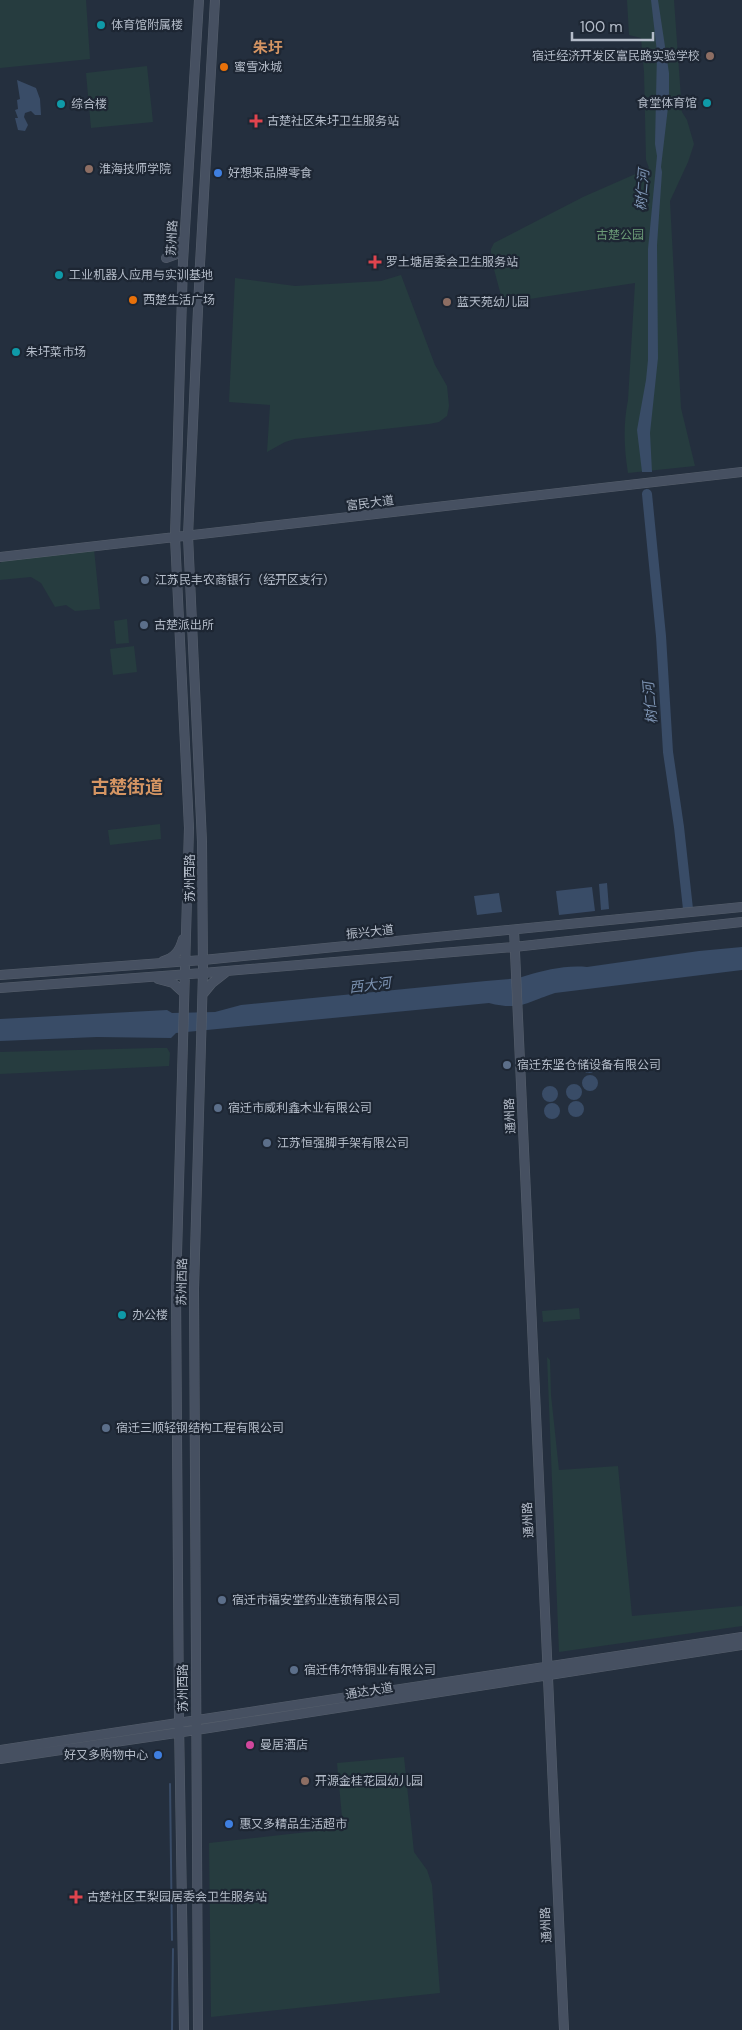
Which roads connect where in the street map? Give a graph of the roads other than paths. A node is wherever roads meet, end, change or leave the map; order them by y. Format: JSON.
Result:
{"nodes":[{"id":1,"x":199,"y":0,"type":"edge"},
{"id":2,"x":215,"y":0,"type":"edge"},
{"id":3,"x":189,"y":165,"type":"junction"},
{"id":4,"x":166,"y":258,"type":"dead end"},
{"id":5,"x":742,"y":472,"type":"edge"},
{"id":6,"x":188,"y":536,"type":"junction"},
{"id":7,"x":175,"y":537,"type":"junction"},
{"id":8,"x":0,"y":556,"type":"edge"},
{"id":9,"x":742,"y":907,"type":"edge"},
{"id":10,"x":742,"y":922,"type":"edge"},
{"id":11,"x":186,"y":927,"type":"junction"},
{"id":12,"x":514,"y":930,"type":"junction"},
{"id":13,"x":186,"y":939,"type":"junction"},
{"id":14,"x":202,"y":941,"type":"junction"},
{"id":15,"x":514,"y":947,"type":"junction"},
{"id":16,"x":223,"y":958,"type":"junction"},
{"id":17,"x":203,"y":960,"type":"junction"},
{"id":18,"x":185,"y":961,"type":"junction"},
{"id":19,"x":151,"y":964,"type":"junction"},
{"id":20,"x":228,"y":971,"type":"junction"},
{"id":21,"x":203,"y":974,"type":"junction"},
{"id":22,"x":0,"y":975,"type":"edge"},
{"id":23,"x":185,"y":975,"type":"junction"},
{"id":24,"x":145,"y":978,"type":"junction"},
{"id":25,"x":0,"y":988,"type":"edge"},
{"id":26,"x":184,"y":996,"type":"junction"},
{"id":27,"x":203,"y":998,"type":"junction"},
{"id":28,"x":742,"y":1637,"type":"edge"},
{"id":29,"x":742,"y":1645,"type":"edge"},
{"id":30,"x":547,"y":1672,"type":"junction"},
{"id":31,"x":196,"y":1720,"type":"junction"},
{"id":32,"x":179,"y":1727,"type":"junction"},
{"id":33,"x":196,"y":1730,"type":"junction"},
{"id":34,"x":0,"y":1750,"type":"edge"},
{"id":35,"x":0,"y":1759,"type":"edge"},
{"id":36,"x":184,"y":2030,"type":"edge"},
{"id":37,"x":198,"y":2030,"type":"edge"},
{"id":38,"x":564,"y":2030,"type":"edge"}],
"edges":[{"from":1,"to":3,"type":"main road","name":"苏州路"},
{"from":2,"to":6,"type":"main road"},
{"from":3,"to":4,"type":"main road"},
{"from":3,"to":7,"type":"main road","name":"苏州路"},
{"from":5,"to":6,"type":"main road","name":"富民大道"},
{"from":6,"to":7,"type":"main road","name":"富民大道"},
{"from":6,"to":14,"type":"main road","name":"苏州西路"},
{"from":7,"to":8,"type":"main road","name":"富民大道"},
{"from":7,"to":11,"type":"main road","name":"苏州西路"},
{"from":9,"to":12,"type":"main road","name":"振兴大道"},
{"from":10,"to":15,"type":"main road"},
{"from":11,"to":13,"type":"main road","name":"苏州西路"},
{"from":11,"to":19,"type":"main road"},
{"from":12,"to":15,"type":"main road","name":"通州路"},
{"from":12,"to":16,"type":"main road","name":"振兴大道"},
{"from":13,"to":14,"type":"main road"},
{"from":13,"to":18,"type":"main road","name":"苏州西路"},
{"from":14,"to":16,"type":"main road"},
{"from":14,"to":17,"type":"main road","name":"苏州西路"},
{"from":15,"to":20,"type":"main road"},
{"from":15,"to":30,"type":"main road","name":"通州路"},
{"from":16,"to":17,"type":"main road","name":"振兴大道"},
{"from":17,"to":18,"type":"main road","name":"振兴大道"},
{"from":17,"to":21,"type":"main road","name":"苏州西路"},
{"from":18,"to":19,"type":"main road","name":"振兴大道"},
{"from":18,"to":23,"type":"main road","name":"苏州西路"},
{"from":19,"to":22,"type":"main road","name":"振兴大道"},
{"from":20,"to":21,"type":"main road"},
{"from":20,"to":27,"type":"main road"},
{"from":21,"to":23,"type":"main road"},
{"from":21,"to":27,"type":"main road","name":"苏州西路"},
{"from":23,"to":24,"type":"main road"},
{"from":23,"to":26,"type":"main road","name":"苏州西路"},
{"from":24,"to":25,"type":"main road"},
{"from":24,"to":26,"type":"main road"},
{"from":26,"to":32,"type":"main road","name":"苏州西路"},
{"from":27,"to":31,"type":"main road","name":"苏州西路"},
{"from":28,"to":30,"type":"main road","name":"通达大道"},
{"from":29,"to":30,"type":"main road","name":"通达大道"},
{"from":30,"to":31,"type":"main road","name":"通达大道"},
{"from":30,"to":33,"type":"main road","name":"通达大道"},
{"from":30,"to":38,"type":"main road","name":"通州路"},
{"from":31,"to":32,"type":"main road","name":"通达大道"},
{"from":31,"to":33,"type":"main road","name":"苏州西路"},
{"from":32,"to":33,"type":"main road","name":"通达大道"},
{"from":32,"to":34,"type":"main road","name":"通达大道"},
{"from":32,"to":35,"type":"main road","name":"通达大道"},
{"from":32,"to":36,"type":"main road","name":"苏州西路"},
{"from":33,"to":37,"type":"main road","name":"苏州西路"}]}
